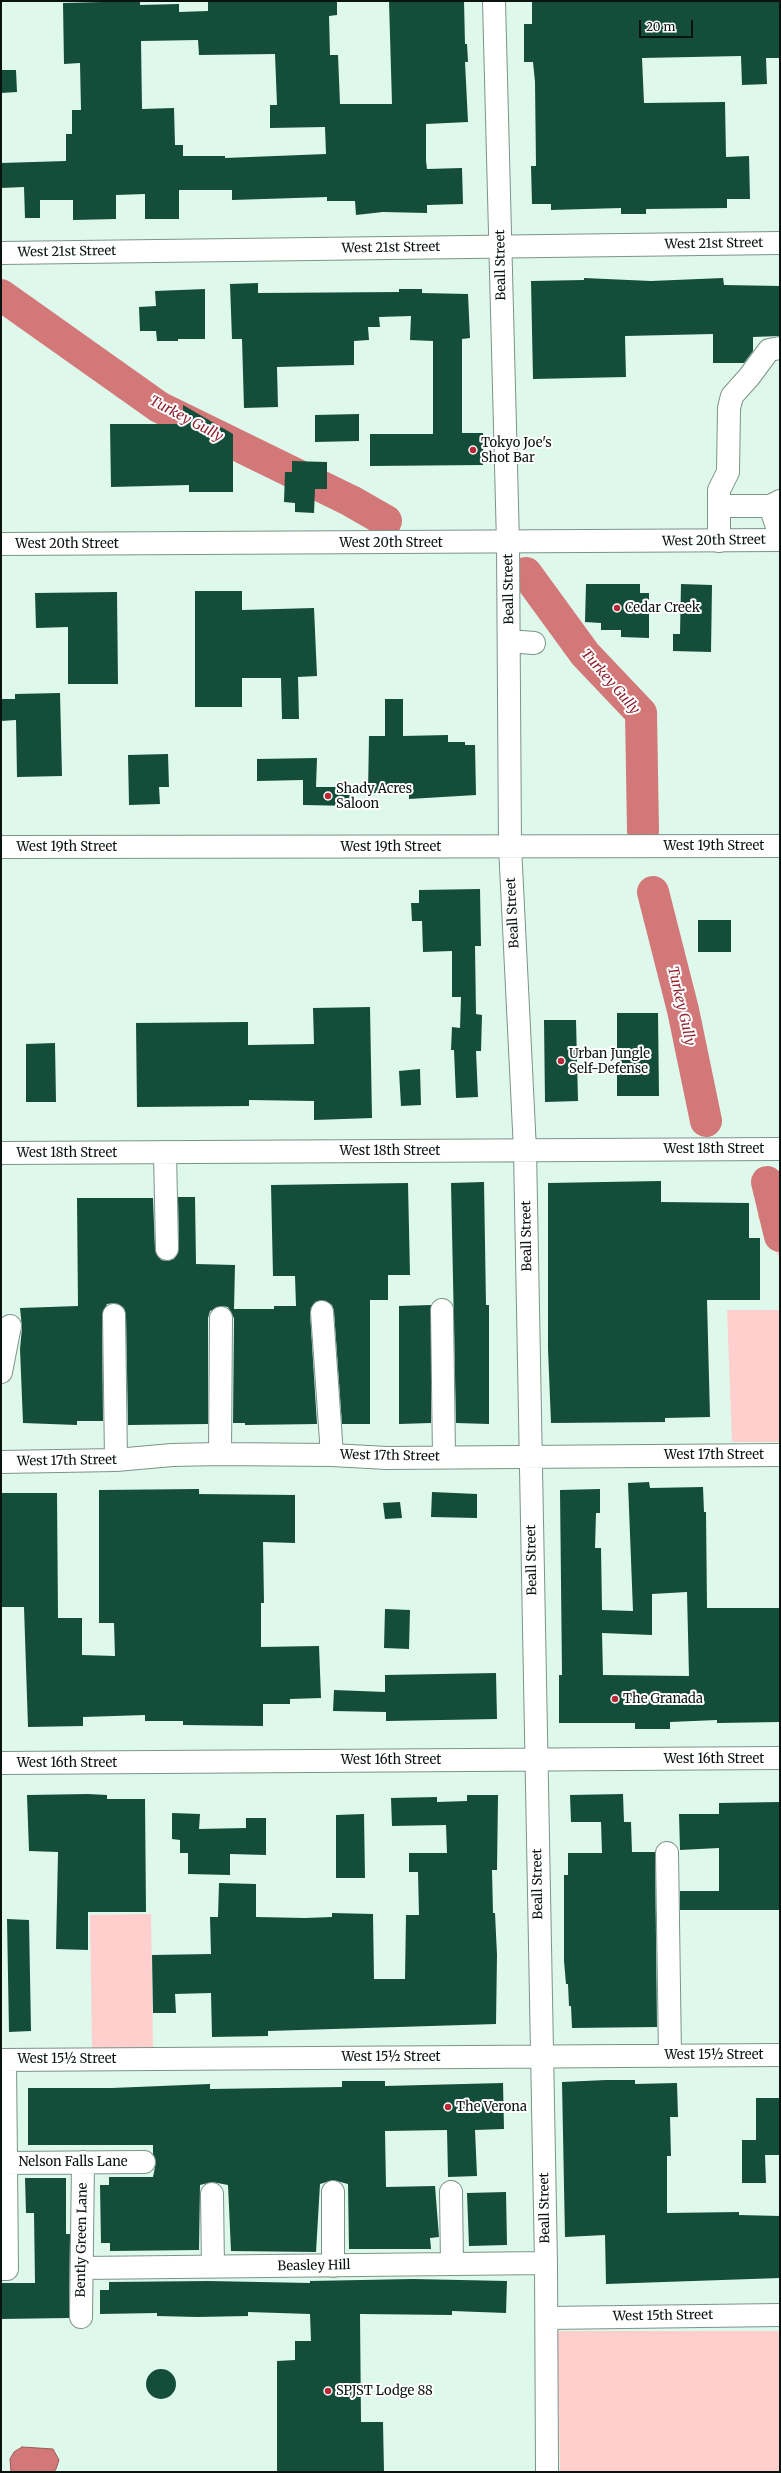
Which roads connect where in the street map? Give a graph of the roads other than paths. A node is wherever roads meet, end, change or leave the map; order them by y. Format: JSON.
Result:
{"nodes":[{"id":1,"x":494,"y":1,"type":"edge"},
{"id":2,"x":780,"y":243,"type":"edge"},
{"id":3,"x":501,"y":247,"type":"junction"},
{"id":4,"x":1,"y":253,"type":"edge"},
{"id":5,"x":780,"y":348,"type":"edge"},
{"id":6,"x":775,"y":503,"type":"edge"},
{"id":7,"x":719,"y":506,"type":"junction"},
{"id":8,"x":780,"y":536,"type":"edge"},
{"id":9,"x":780,"y":540,"type":"edge"},
{"id":10,"x":719,"y":541,"type":"junction"},
{"id":11,"x":508,"y":543,"type":"junction"},
{"id":12,"x":1,"y":544,"type":"edge"},
{"id":13,"x":509,"y":641,"type":"junction"},
{"id":14,"x":534,"y":642,"type":"dead end"},
{"id":15,"x":510,"y":846,"type":"junction"},
{"id":16,"x":780,"y":846,"type":"edge"},
{"id":17,"x":1,"y":847,"type":"edge"},
{"id":18,"x":780,"y":1149,"type":"edge"},
{"id":19,"x":525,"y":1150,"type":"junction"},
{"id":20,"x":165,"y":1152,"type":"junction"},
{"id":21,"x":1,"y":1153,"type":"edge"},
{"id":22,"x":167,"y":1249,"type":"dead end"},
{"id":23,"x":442,"y":1310,"type":"dead end"},
{"id":24,"x":322,"y":1312,"type":"dead end"},
{"id":25,"x":114,"y":1315,"type":"dead end"},
{"id":26,"x":221,"y":1318,"type":"dead end"},
{"id":27,"x":10,"y":1326,"type":"dead end"},
{"id":28,"x":1,"y":1372,"type":"edge"},
{"id":29,"x":220,"y":1454,"type":"junction"},
{"id":30,"x":332,"y":1455,"type":"junction"},
{"id":31,"x":780,"y":1455,"type":"edge"},
{"id":32,"x":531,"y":1456,"type":"junction"},
{"id":33,"x":444,"y":1457,"type":"junction"},
{"id":34,"x":116,"y":1460,"type":"junction"},
{"id":35,"x":1,"y":1462,"type":"edge"},
{"id":36,"x":780,"y":1758,"type":"edge"},
{"id":37,"x":535,"y":1759,"type":"junction"},
{"id":38,"x":1,"y":1763,"type":"edge"},
{"id":39,"x":667,"y":1853,"type":"dead end"},
{"id":40,"x":780,"y":2055,"type":"edge"},
{"id":41,"x":542,"y":2056,"type":"junction"},
{"id":42,"x":670,"y":2056,"type":"junction"},
{"id":43,"x":3,"y":2060,"type":"edge"},
{"id":44,"x":83,"y":2162,"type":"junction"},
{"id":45,"x":144,"y":2162,"type":"dead end"},
{"id":46,"x":4,"y":2163,"type":"edge"},
{"id":47,"x":333,"y":2192,"type":"dead end"},
{"id":48,"x":451,"y":2192,"type":"dead end"},
{"id":49,"x":212,"y":2194,"type":"dead end"},
{"id":50,"x":452,"y":2264,"type":"junction"},
{"id":51,"x":546,"y":2264,"type":"junction"},
{"id":52,"x":333,"y":2266,"type":"junction"},
{"id":53,"x":213,"y":2267,"type":"junction"},
{"id":54,"x":82,"y":2268,"type":"junction"},
{"id":55,"x":4,"y":2269,"type":"edge"},
{"id":56,"x":780,"y":2315,"type":"edge"},
{"id":57,"x":81,"y":2317,"type":"dead end"},
{"id":58,"x":546,"y":2318,"type":"junction"},
{"id":59,"x":546,"y":2472,"type":"edge"}],
"edges":[{"from":1,"to":3,"type":"street","name":"Beall Street"},
{"from":2,"to":3,"type":"street","name":"West 21st Street"},
{"from":3,"to":4,"type":"street","name":"West 21st Street"},
{"from":3,"to":11,"type":"street","name":"Beall Street"},
{"from":5,"to":7,"type":"street"},
{"from":6,"to":7,"type":"street"},
{"from":6,"to":8,"type":"street"},
{"from":7,"to":10,"type":"street"},
{"from":9,"to":10,"type":"street","name":"West 20th Street"},
{"from":10,"to":11,"type":"street","name":"West 20th Street"},
{"from":11,"to":12,"type":"street","name":"West 20th Street"},
{"from":11,"to":13,"type":"street","name":"Beall Street"},
{"from":13,"to":14,"type":"street"},
{"from":13,"to":15,"type":"street","name":"Beall Street"},
{"from":15,"to":16,"type":"street","name":"West 19th Street"},
{"from":15,"to":17,"type":"street","name":"West 19th Street"},
{"from":15,"to":19,"type":"street","name":"Beall Street"},
{"from":18,"to":19,"type":"street","name":"West 18th Street"},
{"from":19,"to":20,"type":"street","name":"West 18th Street"},
{"from":19,"to":32,"type":"street","name":"Beall Street"},
{"from":20,"to":21,"type":"street","name":"West 18th Street"},
{"from":20,"to":22,"type":"street"},
{"from":23,"to":33,"type":"street"},
{"from":24,"to":30,"type":"street"},
{"from":25,"to":34,"type":"street"},
{"from":26,"to":29,"type":"street"},
{"from":27,"to":28,"type":"street"},
{"from":29,"to":30,"type":"street","name":"West 17th Street"},
{"from":29,"to":34,"type":"street","name":"West 17th Street"},
{"from":30,"to":33,"type":"street","name":"West 17th Street"},
{"from":31,"to":32,"type":"street","name":"West 17th Street"},
{"from":32,"to":33,"type":"street","name":"West 17th Street"},
{"from":32,"to":37,"type":"street","name":"Beall Street"},
{"from":34,"to":35,"type":"street","name":"West 17th Street"},
{"from":36,"to":37,"type":"street","name":"West 16th Street"},
{"from":37,"to":38,"type":"street","name":"West 16th Street"},
{"from":37,"to":41,"type":"street","name":"Beall Street"},
{"from":39,"to":42,"type":"street"},
{"from":40,"to":42,"type":"street","name":"West 15½ Street"},
{"from":41,"to":42,"type":"street","name":"West 15½ Street"},
{"from":41,"to":43,"type":"street","name":"West 15½ Street"},
{"from":41,"to":51,"type":"street","name":"Beall Street"},
{"from":43,"to":46,"type":"street"},
{"from":44,"to":45,"type":"street","name":"Nelson Falls Lane"},
{"from":44,"to":46,"type":"street","name":"Nelson Falls Lane"},
{"from":44,"to":54,"type":"street","name":"Bently Green Lane"},
{"from":46,"to":55,"type":"street"},
{"from":47,"to":52,"type":"street"},
{"from":48,"to":50,"type":"street"},
{"from":49,"to":53,"type":"street"},
{"from":50,"to":51,"type":"street","name":"Beasley Hill"},
{"from":50,"to":52,"type":"street","name":"Beasley Hill"},
{"from":51,"to":58,"type":"street","name":"Beall Street"},
{"from":52,"to":53,"type":"street","name":"Beasley Hill"},
{"from":53,"to":54,"type":"street","name":"Beasley Hill"},
{"from":54,"to":57,"type":"street","name":"Bently Green Lane"},
{"from":56,"to":58,"type":"street","name":"West 15th Street"},
{"from":58,"to":59,"type":"street","name":"Beall Street"}]}
